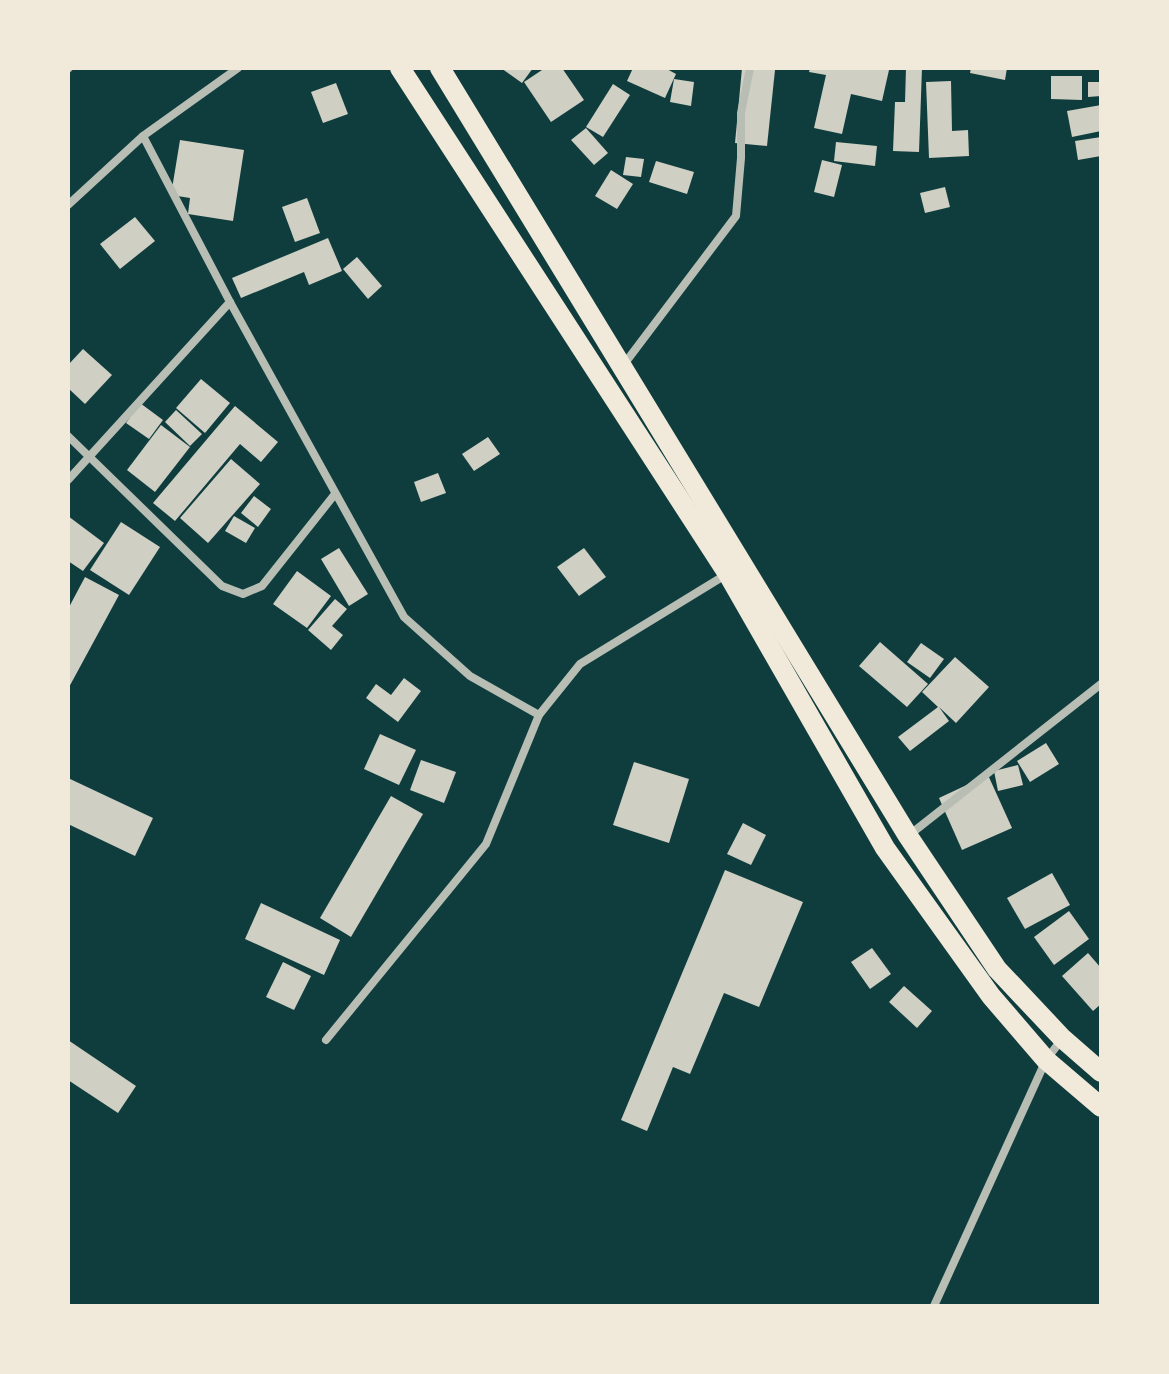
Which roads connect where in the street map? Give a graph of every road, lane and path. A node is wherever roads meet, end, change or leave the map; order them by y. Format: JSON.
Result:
{"nodes":[{"id":1,"x":238,"y":68,"type":"edge"},
{"id":2,"x":400,"y":68,"type":"edge"},
{"id":3,"x":440,"y":68,"type":"edge"},
{"id":4,"x":750,"y":68,"type":"edge"},
{"id":5,"x":143,"y":136,"type":"junction"},
{"id":6,"x":68,"y":205,"type":"edge"},
{"id":7,"x":230,"y":302,"type":"junction"},
{"id":8,"x":622,"y":367,"type":"junction"},
{"id":9,"x":68,"y":436,"type":"edge"},
{"id":10,"x":89,"y":455,"type":"junction"},
{"id":11,"x":68,"y":480,"type":"edge"},
{"id":12,"x":335,"y":494,"type":"junction"},
{"id":13,"x":728,"y":574,"type":"junction"},
{"id":14,"x":1101,"y":684,"type":"edge"},
{"id":15,"x":539,"y":715,"type":"junction"},
{"id":16,"x":908,"y":836,"type":"junction"},
{"id":17,"x":1062,"y":1038,"type":"junction"},
{"id":18,"x":326,"y":1040,"type":"dead end"},
{"id":19,"x":1046,"y":1060,"type":"junction"},
{"id":20,"x":1101,"y":1072,"type":"edge"},
{"id":21,"x":1101,"y":1107,"type":"edge"},
{"id":22,"x":934,"y":1306,"type":"edge"}],
"edges":[{"from":1,"to":5,"type":"street"},
{"from":2,"to":13,"type":"main road"},
{"from":3,"to":8,"type":"main road"},
{"from":4,"to":8,"type":"street"},
{"from":5,"to":6,"type":"street"},
{"from":5,"to":7,"type":"street"},
{"from":7,"to":10,"type":"street"},
{"from":7,"to":12,"type":"street"},
{"from":8,"to":16,"type":"main road"},
{"from":9,"to":10,"type":"street"},
{"from":10,"to":11,"type":"street"},
{"from":10,"to":12,"type":"street"},
{"from":12,"to":15,"type":"street"},
{"from":13,"to":15,"type":"street"},
{"from":13,"to":19,"type":"main road"},
{"from":14,"to":16,"type":"street"},
{"from":15,"to":18,"type":"street"},
{"from":16,"to":17,"type":"main road"},
{"from":17,"to":19,"type":"street"},
{"from":17,"to":20,"type":"main road"},
{"from":19,"to":21,"type":"main road"},
{"from":19,"to":22,"type":"street"}]}
